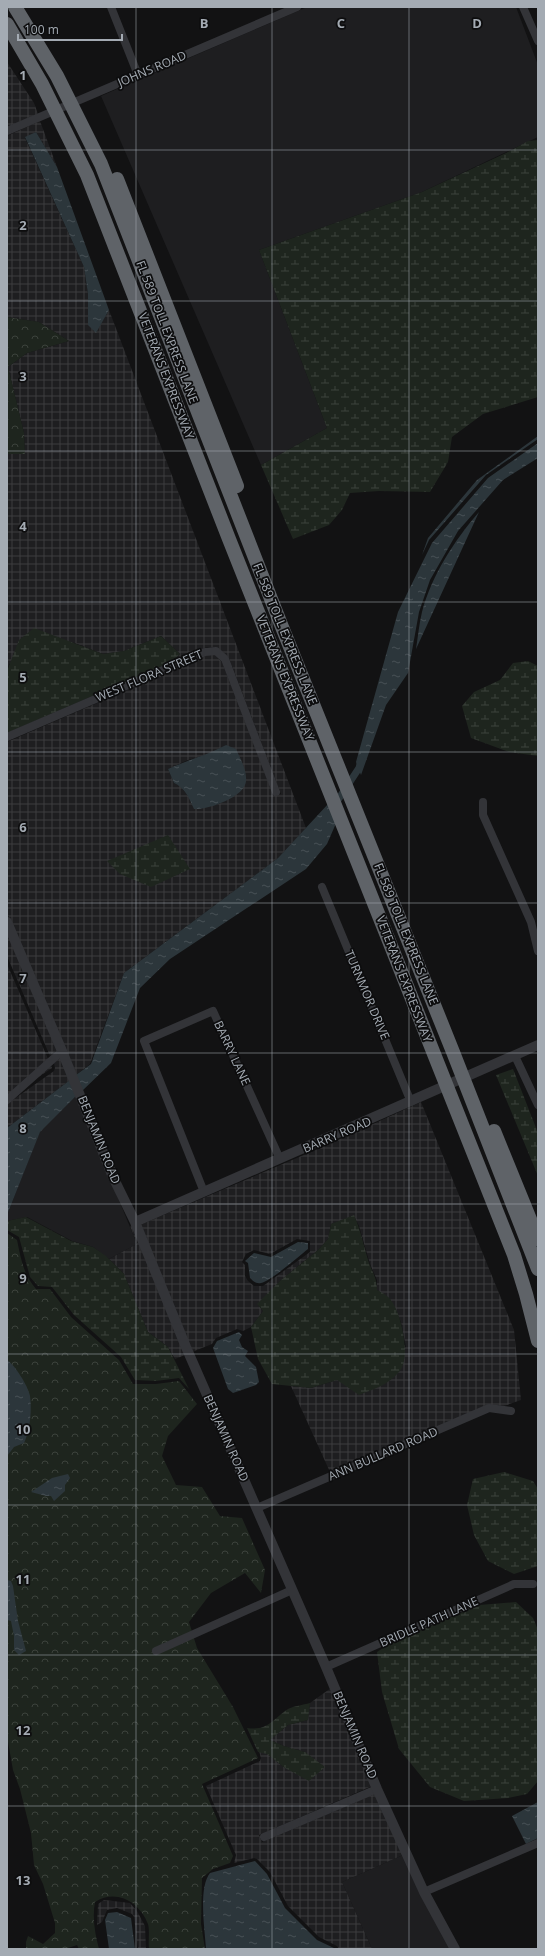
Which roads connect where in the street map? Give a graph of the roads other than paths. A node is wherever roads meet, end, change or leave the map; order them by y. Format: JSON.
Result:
{"nodes":[{"id":1,"x":15,"y":7,"type":"edge"},
{"id":2,"x":27,"y":7,"type":"edge"},
{"id":3,"x":110,"y":7,"type":"edge"},
{"id":4,"x":297,"y":7,"type":"edge"},
{"id":5,"x":523,"y":7,"type":"edge"},
{"id":6,"x":7,"y":24,"type":"edge"},
{"id":7,"x":538,"y":41,"type":"edge"},
{"id":8,"x":62,"y":75,"type":"junction"},
{"id":9,"x":138,"y":75,"type":"junction"},
{"id":10,"x":7,"y":131,"type":"edge"},
{"id":11,"x":7,"y":737,"type":"edge"},
{"id":12,"x":276,"y":792,"type":"dead end"},
{"id":13,"x":483,"y":802,"type":"dead end"},
{"id":14,"x":322,"y":887,"type":"dead end"},
{"id":15,"x":535,"y":921,"type":"edge"},
{"id":16,"x":7,"y":922,"type":"edge"},
{"id":17,"x":538,"y":951,"type":"edge"},
{"id":18,"x":538,"y":1045,"type":"edge"},
{"id":19,"x":62,"y":1051,"type":"junction"},
{"id":20,"x":448,"y":1054,"type":"junction"},
{"id":21,"x":515,"y":1056,"type":"junction"},
{"id":22,"x":7,"y":1100,"type":"edge"},
{"id":23,"x":411,"y":1102,"type":"junction"},
{"id":24,"x":538,"y":1105,"type":"edge"},
{"id":25,"x":469,"y":1106,"type":"junction"},
{"id":26,"x":280,"y":1159,"type":"junction"},
{"id":27,"x":204,"y":1192,"type":"junction"},
{"id":28,"x":135,"y":1222,"type":"junction"},
{"id":29,"x":538,"y":1239,"type":"edge"},
{"id":30,"x":538,"y":1269,"type":"edge"},
{"id":31,"x":538,"y":1306,"type":"edge"},
{"id":32,"x":538,"y":1341,"type":"edge"},
{"id":33,"x":511,"y":1411,"type":"dead end"},
{"id":34,"x":257,"y":1508,"type":"junction"},
{"id":35,"x":533,"y":1584,"type":"dead end"},
{"id":36,"x":292,"y":1590,"type":"junction"},
{"id":37,"x":156,"y":1651,"type":"dead end"},
{"id":38,"x":326,"y":1667,"type":"junction"},
{"id":39,"x":377,"y":1789,"type":"junction"},
{"id":40,"x":264,"y":1837,"type":"dead end"},
{"id":41,"x":538,"y":1843,"type":"edge"},
{"id":42,"x":424,"y":1892,"type":"junction"},
{"id":43,"x":455,"y":1949,"type":"edge"}],
"edges":[{"from":1,"to":8,"type":"highway"},
{"from":2,"to":8,"type":"highway","name":"VETERANS EXPRESSWAY"},
{"from":3,"to":9,"type":"street"},
{"from":4,"to":9,"type":"street","name":"JOHNS ROAD"},
{"from":5,"to":7,"type":"street"},
{"from":6,"to":20,"type":"highway","name":"VETERANS EXPRESSWAY"},
{"from":8,"to":20,"type":"highway","name":"VETERANS EXPRESSWAY"},
{"from":9,"to":10,"type":"street","name":"JOHNS ROAD"},
{"from":11,"to":12,"type":"street","name":"WEST FLORA STREET"},
{"from":13,"to":15,"type":"street"},
{"from":14,"to":23,"type":"street","name":"TURNMOR DRIVE"},
{"from":15,"to":17,"type":"street"},
{"from":16,"to":19,"type":"street","name":"BENJAMIN ROAD"},
{"from":18,"to":21,"type":"street","name":"BARRY ROAD"},
{"from":19,"to":22,"type":"street"},
{"from":19,"to":28,"type":"street","name":"BENJAMIN ROAD"},
{"from":20,"to":25,"type":"highway","name":"VETERANS EXPRESSWAY"},
{"from":20,"to":25,"type":"highway","name":"VETERANS EXPRESSWAY"},
{"from":21,"to":23,"type":"street","name":"BARRY ROAD"},
{"from":21,"to":24,"type":"street"},
{"from":23,"to":26,"type":"street","name":"BARRY ROAD"},
{"from":25,"to":29,"type":"highway","name":"VETERANS EXPRESSWAY"},
{"from":25,"to":30,"type":"highway"},
{"from":25,"to":31,"type":"highway"},
{"from":25,"to":32,"type":"highway","name":"VETERANS EXPRESSWAY"},
{"from":26,"to":27,"type":"street","name":"BARRY ROAD"},
{"from":26,"to":27,"type":"street","name":"BARRY LANE"},
{"from":27,"to":28,"type":"street","name":"BARRY ROAD"},
{"from":28,"to":34,"type":"street","name":"BENJAMIN ROAD"},
{"from":33,"to":34,"type":"street","name":"ANN BULLARD ROAD"},
{"from":34,"to":36,"type":"street","name":"BENJAMIN ROAD"},
{"from":35,"to":38,"type":"street","name":"BRIDLE PATH LANE"},
{"from":36,"to":37,"type":"street"},
{"from":36,"to":38,"type":"street","name":"BENJAMIN ROAD"},
{"from":38,"to":39,"type":"street","name":"BENJAMIN ROAD"},
{"from":39,"to":40,"type":"street"},
{"from":39,"to":42,"type":"street","name":"BENJAMIN ROAD"},
{"from":41,"to":42,"type":"street"},
{"from":42,"to":43,"type":"street","name":"BENJAMIN ROAD"}]}
